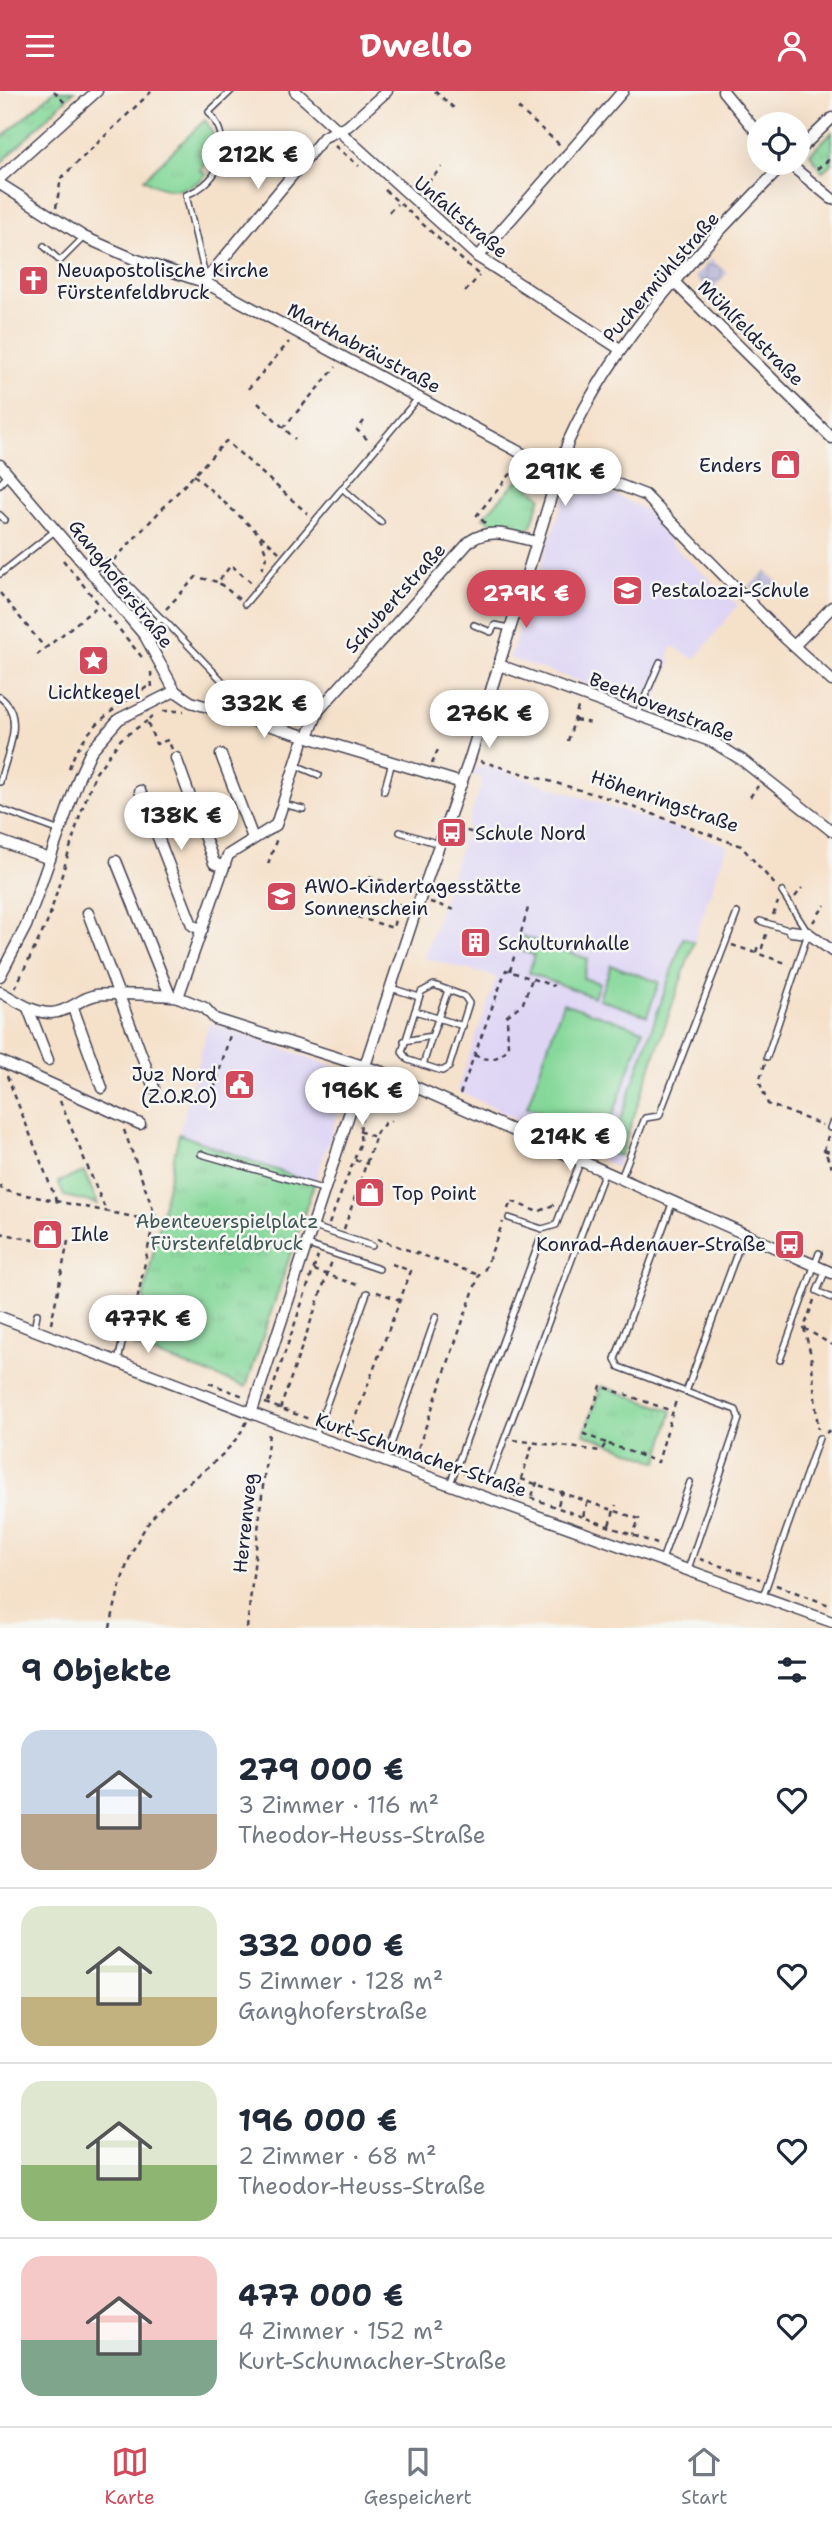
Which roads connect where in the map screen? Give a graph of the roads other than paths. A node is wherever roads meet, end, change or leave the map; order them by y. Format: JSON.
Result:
{"nodes":[{"id":1,"x":97,"y":91,"type":"edge"},
{"id":2,"x":231,"y":91,"type":"edge"},
{"id":3,"x":295,"y":91,"type":"edge"},
{"id":4,"x":387,"y":91,"type":"edge"},
{"id":5,"x":623,"y":91,"type":"edge"},
{"id":6,"x":723,"y":91,"type":"edge"},
{"id":7,"x":832,"y":118,"type":"edge"},
{"id":8,"x":747,"y":120,"type":"edge"},
{"id":9,"x":336,"y":132,"type":"junction"},
{"id":10,"x":810,"y":139,"type":"edge"},
{"id":11,"x":776,"y":175,"type":"edge"},
{"id":12,"x":802,"y":175,"type":"edge"},
{"id":13,"x":0,"y":178,"type":"edge"},
{"id":14,"x":0,"y":184,"type":"edge"},
{"id":15,"x":832,"y":199,"type":"edge"},
{"id":16,"x":84,"y":237,"type":"junction"},
{"id":17,"x":44,"y":246,"type":"dead end"},
{"id":18,"x":478,"y":257,"type":"junction"},
{"id":19,"x":204,"y":282,"type":"junction"},
{"id":20,"x":676,"y":283,"type":"junction"},
{"id":21,"x":620,"y":349,"type":"junction"},
{"id":22,"x":419,"y":397,"type":"junction"},
{"id":23,"x":832,"y":438,"type":"edge"},
{"id":24,"x":562,"y":464,"type":"junction"},
{"id":25,"x":0,"y":465,"type":"edge"},
{"id":26,"x":9,"y":474,"type":"junction"},
{"id":27,"x":0,"y":484,"type":"edge"},
{"id":28,"x":342,"y":488,"type":"junction"},
{"id":29,"x":381,"y":522,"type":"dead end"},
{"id":30,"x":56,"y":530,"type":"junction"},
{"id":31,"x":537,"y":542,"type":"junction"},
{"id":32,"x":89,"y":571,"type":"junction"},
{"id":33,"x":0,"y":574,"type":"edge"},
{"id":34,"x":245,"y":604,"type":"road end"},
{"id":35,"x":832,"y":607,"type":"edge"},
{"id":36,"x":161,"y":618,"type":"junction"},
{"id":37,"x":474,"y":625,"type":"dead end"},
{"id":38,"x":510,"y":628,"type":"junction"},
{"id":39,"x":145,"y":636,"type":"junction"},
{"id":40,"x":794,"y":646,"type":"junction"},
{"id":41,"x":660,"y":662,"type":"dead end"},
{"id":42,"x":499,"y":665,"type":"junction"},
{"id":43,"x":832,"y":681,"type":"edge"},
{"id":44,"x":175,"y":691,"type":"junction"},
{"id":45,"x":0,"y":697,"type":"edge"},
{"id":46,"x":229,"y":712,"type":"junction"},
{"id":47,"x":638,"y":713,"type":"junction"},
{"id":48,"x":305,"y":740,"type":"junction"},
{"id":49,"x":221,"y":755,"type":"dead end"},
{"id":50,"x":176,"y":758,"type":"road end"},
{"id":51,"x":2,"y":761,"type":"edge"},
{"id":52,"x":392,"y":762,"type":"junction"},
{"id":53,"x":295,"y":765,"type":"junction"},
{"id":54,"x":318,"y":775,"type":"dead end"},
{"id":55,"x":0,"y":782,"type":"edge"},
{"id":56,"x":462,"y":783,"type":"junction"},
{"id":57,"x":140,"y":791,"type":"dead end"},
{"id":58,"x":384,"y":791,"type":"dead end"},
{"id":59,"x":283,"y":804,"type":"junction"},
{"id":60,"x":0,"y":809,"type":"edge"},
{"id":61,"x":303,"y":809,"type":"dead end"},
{"id":62,"x":60,"y":831,"type":"junction"},
{"id":63,"x":832,"y":831,"type":"edge"},
{"id":64,"x":400,"y":832,"type":"dead end"},
{"id":65,"x":253,"y":838,"type":"junction"},
{"id":66,"x":0,"y":841,"type":"edge"},
{"id":67,"x":439,"y":844,"type":"junction"},
{"id":68,"x":50,"y":859,"type":"junction"},
{"id":69,"x":116,"y":861,"type":"dead end"},
{"id":70,"x":224,"y":867,"type":"junction"},
{"id":71,"x":782,"y":892,"type":"road end"},
{"id":72,"x":398,"y":907,"type":"road end"},
{"id":73,"x":88,"y":913,"type":"dead end"},
{"id":74,"x":415,"y":913,"type":"junction"},
{"id":75,"x":737,"y":913,"type":"dead end"},
{"id":76,"x":760,"y":921,"type":"dead end"},
{"id":77,"x":810,"y":929,"type":"junction"},
{"id":78,"x":202,"y":930,"type":"junction"},
{"id":79,"x":792,"y":931,"type":"joint"},
{"id":80,"x":832,"y":951,"type":"edge"},
{"id":81,"x":0,"y":976,"type":"edge"},
{"id":82,"x":391,"y":988,"type":"junction"},
{"id":83,"x":448,"y":990,"type":"junction"},
{"id":84,"x":120,"y":994,"type":"junction"},
{"id":85,"x":5,"y":995,"type":"edge"},
{"id":86,"x":173,"y":995,"type":"junction"},
{"id":87,"x":419,"y":997,"type":"junction"},
{"id":88,"x":28,"y":1008,"type":"junction"},
{"id":89,"x":73,"y":1008,"type":"junction"},
{"id":90,"x":415,"y":1011,"type":"junction"},
{"id":91,"x":438,"y":1018,"type":"junction"},
{"id":92,"x":463,"y":1026,"type":"junction"},
{"id":93,"x":432,"y":1036,"type":"junction"},
{"id":94,"x":404,"y":1041,"type":"junction"},
{"id":95,"x":767,"y":1057,"type":"road end"},
{"id":96,"x":48,"y":1060,"type":"dead end"},
{"id":97,"x":0,"y":1061,"type":"edge"},
{"id":98,"x":366,"y":1065,"type":"junction"},
{"id":99,"x":423,"y":1065,"type":"junction"},
{"id":100,"x":102,"y":1087,"type":"dead end"},
{"id":101,"x":155,"y":1088,"type":"dead end"},
{"id":102,"x":140,"y":1124,"type":"dead end"},
{"id":103,"x":201,"y":1154,"type":"dead end"},
{"id":104,"x":581,"y":1160,"type":"junction"},
{"id":105,"x":604,"y":1171,"type":"junction"},
{"id":106,"x":621,"y":1178,"type":"junction"},
{"id":107,"x":326,"y":1190,"type":"junction"},
{"id":108,"x":673,"y":1201,"type":"junction"},
{"id":109,"x":509,"y":1218,"type":"dead end"},
{"id":110,"x":314,"y":1227,"type":"junction"},
{"id":111,"x":744,"y":1233,"type":"junction"},
{"id":112,"x":540,"y":1240,"type":"dead end"},
{"id":113,"x":308,"y":1245,"type":"junction"},
{"id":114,"x":372,"y":1246,"type":"dead end"},
{"id":115,"x":819,"y":1252,"type":"dead end"},
{"id":116,"x":815,"y":1265,"type":"junction"},
{"id":117,"x":379,"y":1269,"type":"dead end"},
{"id":118,"x":829,"y":1271,"type":"edge"},
{"id":119,"x":365,"y":1290,"type":"road end"},
{"id":120,"x":832,"y":1298,"type":"edge"},
{"id":121,"x":37,"y":1314,"type":"dead end"},
{"id":122,"x":436,"y":1316,"type":"dead end"},
{"id":123,"x":0,"y":1317,"type":"edge"},
{"id":124,"x":34,"y":1330,"type":"junction"},
{"id":125,"x":127,"y":1337,"type":"road end"},
{"id":126,"x":780,"y":1360,"type":"dead end"},
{"id":127,"x":118,"y":1361,"type":"junction"},
{"id":128,"x":683,"y":1391,"type":"junction"},
{"id":129,"x":254,"y":1406,"type":"junction"},
{"id":130,"x":315,"y":1436,"type":"junction"},
{"id":131,"x":819,"y":1438,"type":"road end"},
{"id":132,"x":385,"y":1462,"type":"junction"},
{"id":133,"x":491,"y":1475,"type":"dead end"},
{"id":134,"x":690,"y":1482,"type":"dead end"},
{"id":135,"x":450,"y":1483,"type":"junction"},
{"id":136,"x":662,"y":1560,"type":"junction"},
{"id":137,"x":688,"y":1569,"type":"junction"},
{"id":138,"x":763,"y":1596,"type":"junction"},
{"id":139,"x":832,"y":1622,"type":"edge"}],
"edges":[{"from":1,"to":13,"type":"street"},
{"from":2,"to":19,"type":"lane"},
{"from":3,"to":9,"type":"street","name":"Unfaltstraße"},
{"from":4,"to":9,"type":"street"},
{"from":5,"to":18,"type":"street"},
{"from":6,"to":8,"type":"street"},
{"from":7,"to":10,"type":"street"},
{"from":9,"to":18,"type":"street","name":"Unfaltstraße"},
{"from":9,"to":19,"type":"street"},
{"from":11,"to":20,"type":"street","name":"Puchermühlstraße"},
{"from":12,"to":15,"type":"street"},
{"from":14,"to":16,"type":"street","name":"Marthabräustraße"},
{"from":16,"to":17,"type":"lane"},
{"from":16,"to":19,"type":"street","name":"Marthabräustraße"},
{"from":18,"to":21,"type":"street","name":"Unfaltstraße"},
{"from":19,"to":22,"type":"street","name":"Marthabräustraße"},
{"from":20,"to":21,"type":"street","name":"Puchermühlstraße"},
{"from":20,"to":23,"type":"street","name":"Mühlfeldstraße"},
{"from":21,"to":24,"type":"street","name":"Puchermühlstraße"},
{"from":22,"to":24,"type":"street","name":"Marthabräustraße"},
{"from":22,"to":28,"type":"lane"},
{"from":24,"to":31,"type":"street","name":"Puchermühlstraße"},
{"from":24,"to":40,"type":"street","name":"Marthabräustraße"},
{"from":25,"to":26,"type":"street","name":"Ganghoferstraße"},
{"from":26,"to":27,"type":"lane"},
{"from":26,"to":30,"type":"street","name":"Ganghoferstraße"},
{"from":28,"to":29,"type":"lane"},
{"from":28,"to":34,"type":"lane"},
{"from":30,"to":32,"type":"street","name":"Ganghoferstraße"},
{"from":30,"to":33,"type":"lane"},
{"from":31,"to":38,"type":"street","name":"Puchermühlstraße"},
{"from":31,"to":48,"type":"street","name":"Schubertstraße"},
{"from":32,"to":36,"type":"lane"},
{"from":32,"to":39,"type":"street","name":"Ganghoferstraße"},
{"from":35,"to":40,"type":"street"},
{"from":36,"to":39,"type":"lane"},
{"from":36,"to":46,"type":"lane"},
{"from":37,"to":38,"type":"lane"},
{"from":38,"to":42,"type":"street","name":"Puchermühlstraße"},
{"from":39,"to":44,"type":"street","name":"Ganghoferstraße"},
{"from":40,"to":43,"type":"street","name":"Marthabräustraße"},
{"from":41,"to":47,"type":"lane"},
{"from":42,"to":47,"type":"street","name":"Beethovenstraße"},
{"from":42,"to":56,"type":"street","name":"Puchermühlstraße"},
{"from":44,"to":46,"type":"street"},
{"from":44,"to":62,"type":"street"},
{"from":45,"to":51,"type":"lane"},
{"from":46,"to":48,"type":"street"},
{"from":47,"to":63,"type":"street","name":"Beethovenstraße"},
{"from":48,"to":52,"type":"street"},
{"from":48,"to":53,"type":"street","name":"Schubertstraße"},
{"from":49,"to":65,"type":"street"},
{"from":50,"to":70,"type":"street"},
{"from":51,"to":55,"type":"lane"},
{"from":52,"to":56,"type":"street"},
{"from":52,"to":58,"type":"lane"},
{"from":53,"to":54,"type":"lane"},
{"from":53,"to":59,"type":"street","name":"Schubertstraße"},
{"from":56,"to":67,"type":"street","name":"Puchermühlstraße"},
{"from":57,"to":78,"type":"street"},
{"from":59,"to":61,"type":"lane"},
{"from":59,"to":65,"type":"street","name":"Schubertstraße"},
{"from":60,"to":62,"type":"lane"},
{"from":62,"to":68,"type":"street"},
{"from":64,"to":67,"type":"lane"},
{"from":65,"to":70,"type":"street"},
{"from":66,"to":68,"type":"street"},
{"from":67,"to":74,"type":"street","name":"Puchermühlstraße"},
{"from":68,"to":81,"type":"street"},
{"from":69,"to":86,"type":"street"},
{"from":70,"to":78,"type":"street"},
{"from":71,"to":77,"type":"lane"},
{"from":72,"to":74,"type":"lane"},
{"from":73,"to":84,"type":"street"},
{"from":74,"to":82,"type":"street","name":"Puchermühlstraße"},
{"from":75,"to":106,"type":"lane"},
{"from":76,"to":79,"type":"lane"},
{"from":77,"to":79,"type":"street"},
{"from":77,"to":80,"type":"street"},
{"from":77,"to":95,"type":"lane"},
{"from":78,"to":86,"type":"street"},
{"from":82,"to":87,"type":"lane"},
{"from":82,"to":98,"type":"street","name":"Puchermühlstraße"},
{"from":83,"to":87,"type":"lane"},
{"from":83,"to":91,"type":"lane"},
{"from":83,"to":92,"type":"lane"},
{"from":84,"to":86,"type":"street"},
{"from":84,"to":89,"type":"street"},
{"from":84,"to":101,"type":"street"},
{"from":85,"to":88,"type":"street"},
{"from":86,"to":98,"type":"street"},
{"from":87,"to":90,"type":"lane"},
{"from":88,"to":89,"type":"street"},
{"from":88,"to":96,"type":"street"},
{"from":89,"to":100,"type":"street"},
{"from":90,"to":91,"type":"lane"},
{"from":90,"to":94,"type":"lane"},
{"from":91,"to":92,"type":"lane"},
{"from":91,"to":93,"type":"lane"},
{"from":92,"to":99,"type":"lane"},
{"from":93,"to":94,"type":"lane"},
{"from":93,"to":99,"type":"lane"},
{"from":94,"to":99,"type":"lane"},
{"from":97,"to":102,"type":"street"},
{"from":98,"to":104,"type":"street"},
{"from":98,"to":107,"type":"street","name":"Puchermühlstraße"},
{"from":103,"to":107,"type":"lane"},
{"from":104,"to":105,"type":"street"},
{"from":104,"to":109,"type":"lane"},
{"from":105,"to":106,"type":"street"},
{"from":105,"to":133,"type":"lane"},
{"from":106,"to":108,"type":"street"},
{"from":107,"to":110,"type":"street","name":"Puchermühlstraße"},
{"from":108,"to":111,"type":"street"},
{"from":108,"to":128,"type":"lane"},
{"from":110,"to":113,"type":"street","name":"Puchermühlstraße"},
{"from":110,"to":114,"type":"lane"},
{"from":111,"to":116,"type":"street"},
{"from":111,"to":128,"type":"lane"},
{"from":112,"to":135,"type":"lane"},
{"from":113,"to":117,"type":"lane"},
{"from":113,"to":129,"type":"street","name":"Puchermühlstraße"},
{"from":115,"to":116,"type":"lane"},
{"from":116,"to":118,"type":"street"},
{"from":116,"to":126,"type":"lane"},
{"from":118,"to":120,"type":"lane"},
{"from":119,"to":130,"type":"lane"},
{"from":121,"to":124,"type":"lane"},
{"from":122,"to":132,"type":"lane"},
{"from":123,"to":124,"type":"street","name":"Kurt-Schumacher-Straße"},
{"from":124,"to":127,"type":"street","name":"Kurt-Schumacher-Straße"},
{"from":125,"to":127,"type":"lane"},
{"from":127,"to":129,"type":"street","name":"Kurt-Schumacher-Straße"},
{"from":128,"to":137,"type":"lane"},
{"from":129,"to":130,"type":"street","name":"Kurt-Schumacher-Straße"},
{"from":130,"to":132,"type":"street","name":"Kurt-Schumacher-Straße"},
{"from":131,"to":138,"type":"lane"},
{"from":132,"to":135,"type":"street","name":"Kurt-Schumacher-Straße"},
{"from":134,"to":136,"type":"lane"},
{"from":135,"to":136,"type":"street","name":"Kurt-Schumacher-Straße"},
{"from":136,"to":137,"type":"street","name":"Kurt-Schumacher-Straße"},
{"from":137,"to":138,"type":"street","name":"Kurt-Schumacher-Straße"},
{"from":138,"to":139,"type":"street","name":"Kurt-Schumacher-Straße"}]}
